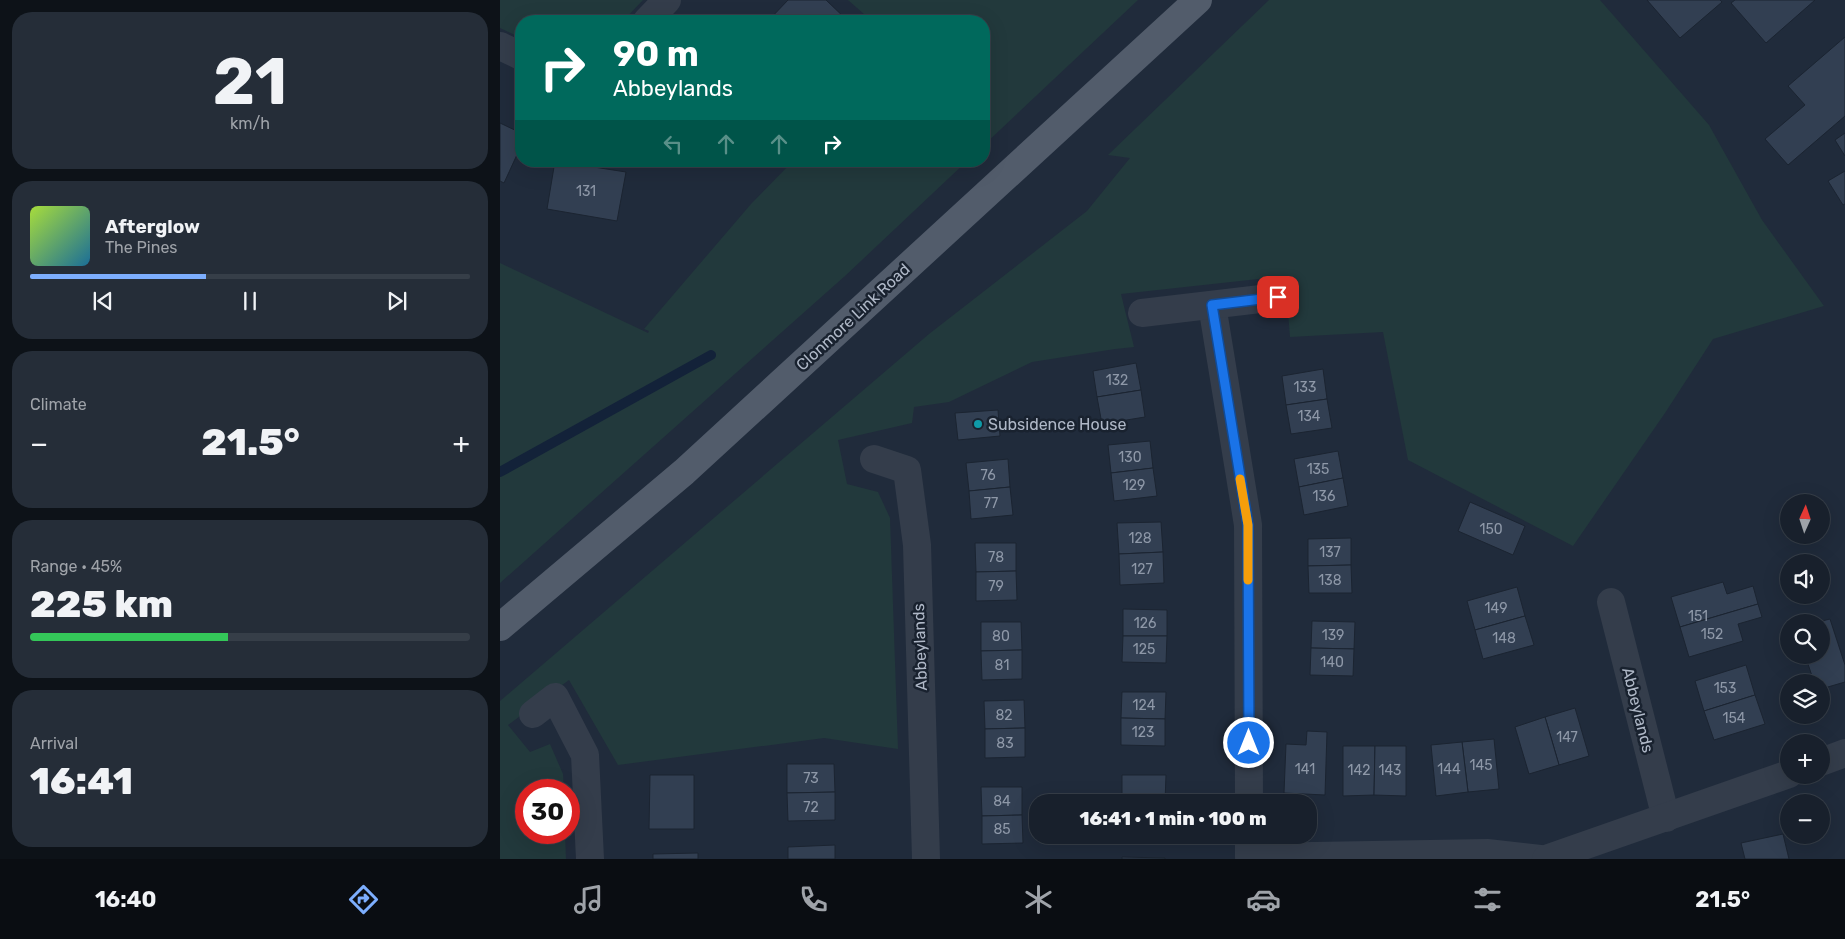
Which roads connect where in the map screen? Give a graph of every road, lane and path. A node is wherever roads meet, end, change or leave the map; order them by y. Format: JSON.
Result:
{"nodes":[{"id":1,"x":666,"y":0,"type":"edge"},
{"id":2,"x":1198,"y":0,"type":"edge"},
{"id":3,"x":652,"y":15,"type":"edge"},
{"id":4,"x":500,"y":46,"type":"edge"},
{"id":5,"x":515,"y":53,"type":"edge"},
{"id":6,"x":1278,"y":297,"type":"dead end"},
{"id":7,"x":1212,"y":305,"type":"junction"},
{"id":8,"x":1142,"y":313,"type":"dead end"},
{"id":9,"x":874,"y":458,"type":"dead end"},
{"id":10,"x":1610,"y":602,"type":"dead end"},
{"id":11,"x":500,"y":627,"type":"edge"},
{"id":12,"x":533,"y":714,"type":"dead end"},
{"id":13,"x":1845,"y":753,"type":"edge"},
{"id":14,"x":1830,"y":759,"type":"edge"},
{"id":15,"x":1780,"y":777,"type":"edge"},
{"id":16,"x":1249,"y":794,"type":"edge"},
{"id":17,"x":1666,"y":818,"type":"junction"},
{"id":18,"x":1249,"y":850,"type":"edge"},
{"id":19,"x":590,"y":859,"type":"edge"},
{"id":20,"x":926,"y":859,"type":"edge"},
{"id":21,"x":1540,"y":859,"type":"edge"},
{"id":22,"x":1546,"y":859,"type":"edge"}],
"edges":[{"from":1,"to":3,"type":"street"},
{"from":2,"to":11,"type":"main road","name":"Clonmore Link Road"},
{"from":4,"to":5,"type":"street"},
{"from":6,"to":7,"type":"street"},
{"from":7,"to":8,"type":"street"},
{"from":7,"to":16,"type":"street"},
{"from":9,"to":20,"type":"street","name":"Abbeylands"},
{"from":10,"to":17,"type":"street","name":"Abbeylands"},
{"from":12,"to":19,"type":"street"},
{"from":13,"to":14,"type":"street"},
{"from":15,"to":17,"type":"street"},
{"from":17,"to":22,"type":"street"},
{"from":18,"to":21,"type":"street"}]}
